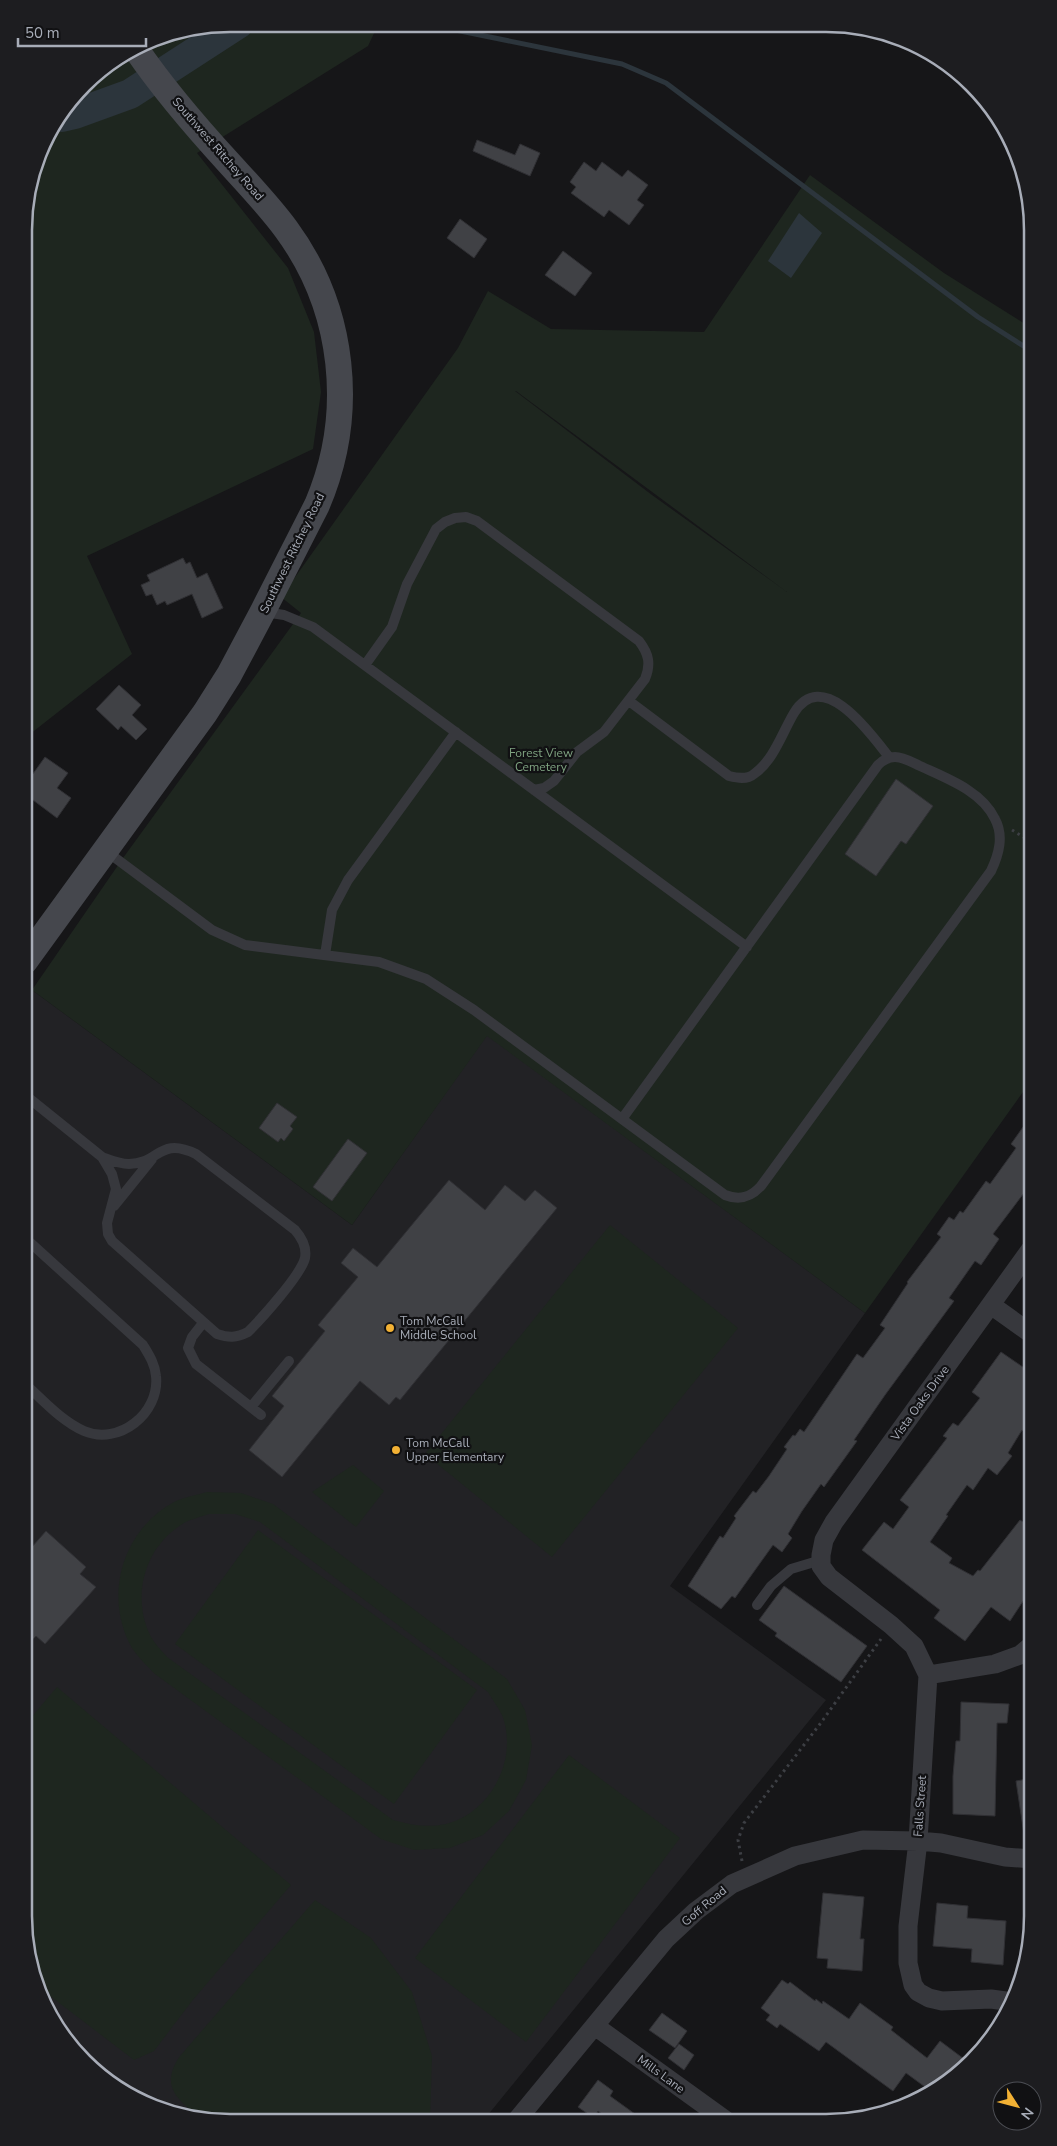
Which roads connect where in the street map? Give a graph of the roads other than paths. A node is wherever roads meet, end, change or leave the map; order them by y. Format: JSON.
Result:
{"nodes":[{"id":1,"x":140,"y":55,"type":"edge"},
{"id":2,"x":263,"y":611,"type":"junction"},
{"id":3,"x":365,"y":665,"type":"junction"},
{"id":4,"x":630,"y":701,"type":"junction"},
{"id":5,"x":456,"y":732,"type":"junction"},
{"id":6,"x":890,"y":758,"type":"junction"},
{"id":7,"x":534,"y":790,"type":"junction"},
{"id":8,"x":105,"y":850,"type":"junction"},
{"id":9,"x":747,"y":947,"type":"junction"},
{"id":10,"x":32,"y":951,"type":"edge"},
{"id":11,"x":325,"y":955,"type":"junction"},
{"id":12,"x":32,"y":1101,"type":"edge"},
{"id":13,"x":622,"y":1119,"type":"junction"},
{"id":14,"x":156,"y":1154,"type":"junction"},
{"id":15,"x":102,"y":1157,"type":"junction"},
{"id":16,"x":112,"y":1208,"type":"junction"},
{"id":17,"x":32,"y":1244,"type":"edge"},
{"id":18,"x":1024,"y":1259,"type":"edge"},
{"id":19,"x":991,"y":1305,"type":"junction"},
{"id":20,"x":203,"y":1323,"type":"junction"},
{"id":21,"x":1024,"y":1329,"type":"edge"},
{"id":22,"x":289,"y":1361,"type":"dead end"},
{"id":23,"x":32,"y":1389,"type":"edge"},
{"id":24,"x":251,"y":1407,"type":"junction"},
{"id":25,"x":261,"y":1415,"type":"dead end"},
{"id":26,"x":821,"y":1563,"type":"junction"},
{"id":27,"x":757,"y":1605,"type":"dead end"},
{"id":28,"x":1024,"y":1652,"type":"edge"},
{"id":29,"x":928,"y":1674,"type":"junction"},
{"id":30,"x":918,"y":1841,"type":"junction"},
{"id":31,"x":1024,"y":1858,"type":"edge"},
{"id":32,"x":1005,"y":2001,"type":"edge"},
{"id":33,"x":595,"y":2026,"type":"junction"},
{"id":34,"x":522,"y":2114,"type":"edge"},
{"id":35,"x":717,"y":2114,"type":"edge"}],
"edges":[{"from":1,"to":2,"type":"street","name":"Southwest Ritchey Road"},
{"from":2,"to":3,"type":"lane"},
{"from":2,"to":8,"type":"street","name":"Southwest Ritchey Road"},
{"from":3,"to":4,"type":"lane"},
{"from":3,"to":5,"type":"lane"},
{"from":4,"to":6,"type":"lane"},
{"from":4,"to":7,"type":"lane"},
{"from":5,"to":7,"type":"lane"},
{"from":5,"to":11,"type":"lane"},
{"from":6,"to":9,"type":"lane"},
{"from":6,"to":13,"type":"lane"},
{"from":7,"to":9,"type":"lane"},
{"from":8,"to":10,"type":"street","name":"Southwest Ritchey Road"},
{"from":8,"to":11,"type":"lane"},
{"from":9,"to":13,"type":"lane"},
{"from":11,"to":13,"type":"lane"},
{"from":12,"to":15,"type":"lane"},
{"from":14,"to":15,"type":"lane"},
{"from":14,"to":16,"type":"lane"},
{"from":14,"to":20,"type":"lane"},
{"from":15,"to":16,"type":"lane"},
{"from":16,"to":20,"type":"lane"},
{"from":17,"to":23,"type":"lane"},
{"from":18,"to":19,"type":"street","name":"Vista Oaks Drive"},
{"from":19,"to":21,"type":"street"},
{"from":19,"to":26,"type":"street","name":"Vista Oaks Drive"},
{"from":20,"to":24,"type":"lane"},
{"from":22,"to":24,"type":"lane"},
{"from":24,"to":25,"type":"lane"},
{"from":26,"to":27,"type":"lane"},
{"from":26,"to":29,"type":"street","name":"Falls Street"},
{"from":28,"to":29,"type":"street"},
{"from":29,"to":30,"type":"street","name":"Falls Street"},
{"from":30,"to":31,"type":"street","name":"Goff Road"},
{"from":30,"to":32,"type":"street","name":"Falls Street"},
{"from":30,"to":33,"type":"street","name":"Goff Road"},
{"from":33,"to":34,"type":"street","name":"Goff Road"},
{"from":33,"to":35,"type":"street","name":"Mills Lane"}]}
